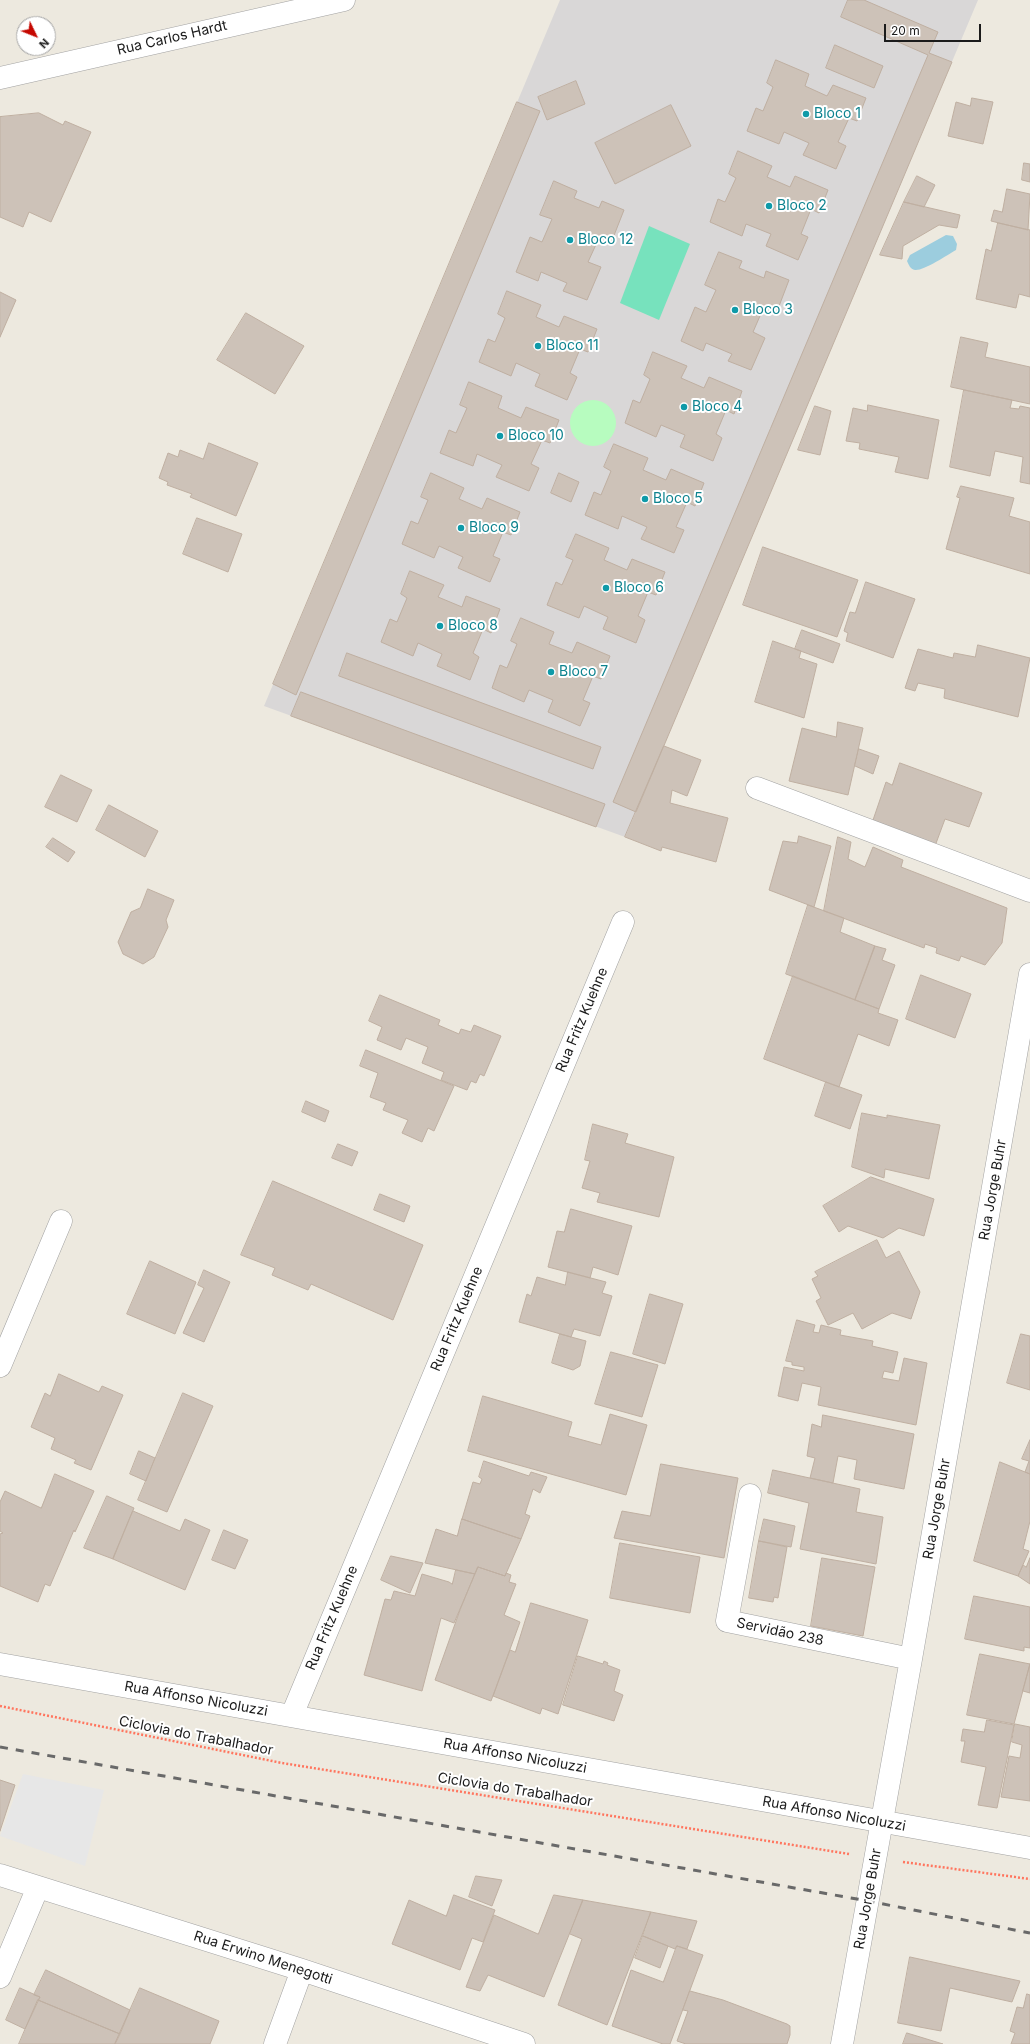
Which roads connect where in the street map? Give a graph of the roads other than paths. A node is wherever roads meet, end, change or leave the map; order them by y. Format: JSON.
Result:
{"nodes":[{"id":1,"x":344,"y":0,"type":"edge"},
{"id":2,"x":0,"y":78,"type":"edge"},
{"id":3,"x":757,"y":788,"type":"dead end"},
{"id":4,"x":1030,"y":891,"type":"edge"},
{"id":5,"x":623,"y":922,"type":"dead end"},
{"id":6,"x":1030,"y":974,"type":"edge"},
{"id":7,"x":61,"y":1221,"type":"dead end"},
{"id":8,"x":0,"y":1366,"type":"edge"},
{"id":9,"x":750,"y":1495,"type":"dead end"},
{"id":10,"x":911,"y":1659,"type":"junction"},
{"id":11,"x":0,"y":1664,"type":"edge"},
{"id":12,"x":292,"y":1715,"type":"junction"},
{"id":13,"x":882,"y":1822,"type":"junction"},
{"id":14,"x":1030,"y":1848,"type":"edge"},
{"id":15,"x":0,"y":1875,"type":"edge"},
{"id":16,"x":38,"y":1887,"type":"junction"},
{"id":17,"x":302,"y":1970,"type":"junction"},
{"id":18,"x":0,"y":1977,"type":"edge"},
{"id":19,"x":275,"y":2044,"type":"edge"},
{"id":20,"x":524,"y":2044,"type":"edge"},
{"id":21,"x":842,"y":2044,"type":"edge"}],
"edges":[{"from":1,"to":2,"type":"street","name":"Rua Carlos Hardt"},
{"from":3,"to":4,"type":"street"},
{"from":5,"to":12,"type":"street","name":"Rua Fritz Kuehne"},
{"from":6,"to":10,"type":"street","name":"Rua Jorge Buhr"},
{"from":7,"to":8,"type":"street"},
{"from":9,"to":10,"type":"street","name":"Servidão 238"},
{"from":10,"to":13,"type":"street","name":"Rua Jorge Buhr"},
{"from":11,"to":12,"type":"street","name":"Rua Affonso Nicoluzzi"},
{"from":12,"to":13,"type":"street","name":"Rua Affonso Nicoluzzi"},
{"from":13,"to":14,"type":"street","name":"Rua Affonso Nicoluzzi"},
{"from":13,"to":21,"type":"street","name":"Rua Jorge Buhr"},
{"from":15,"to":16,"type":"street","name":"Rua Erwino Menegotti"},
{"from":16,"to":17,"type":"street","name":"Rua Erwino Menegotti"},
{"from":16,"to":18,"type":"street"},
{"from":17,"to":19,"type":"street"},
{"from":17,"to":20,"type":"street","name":"Rua Erwino Menegotti"}]}
